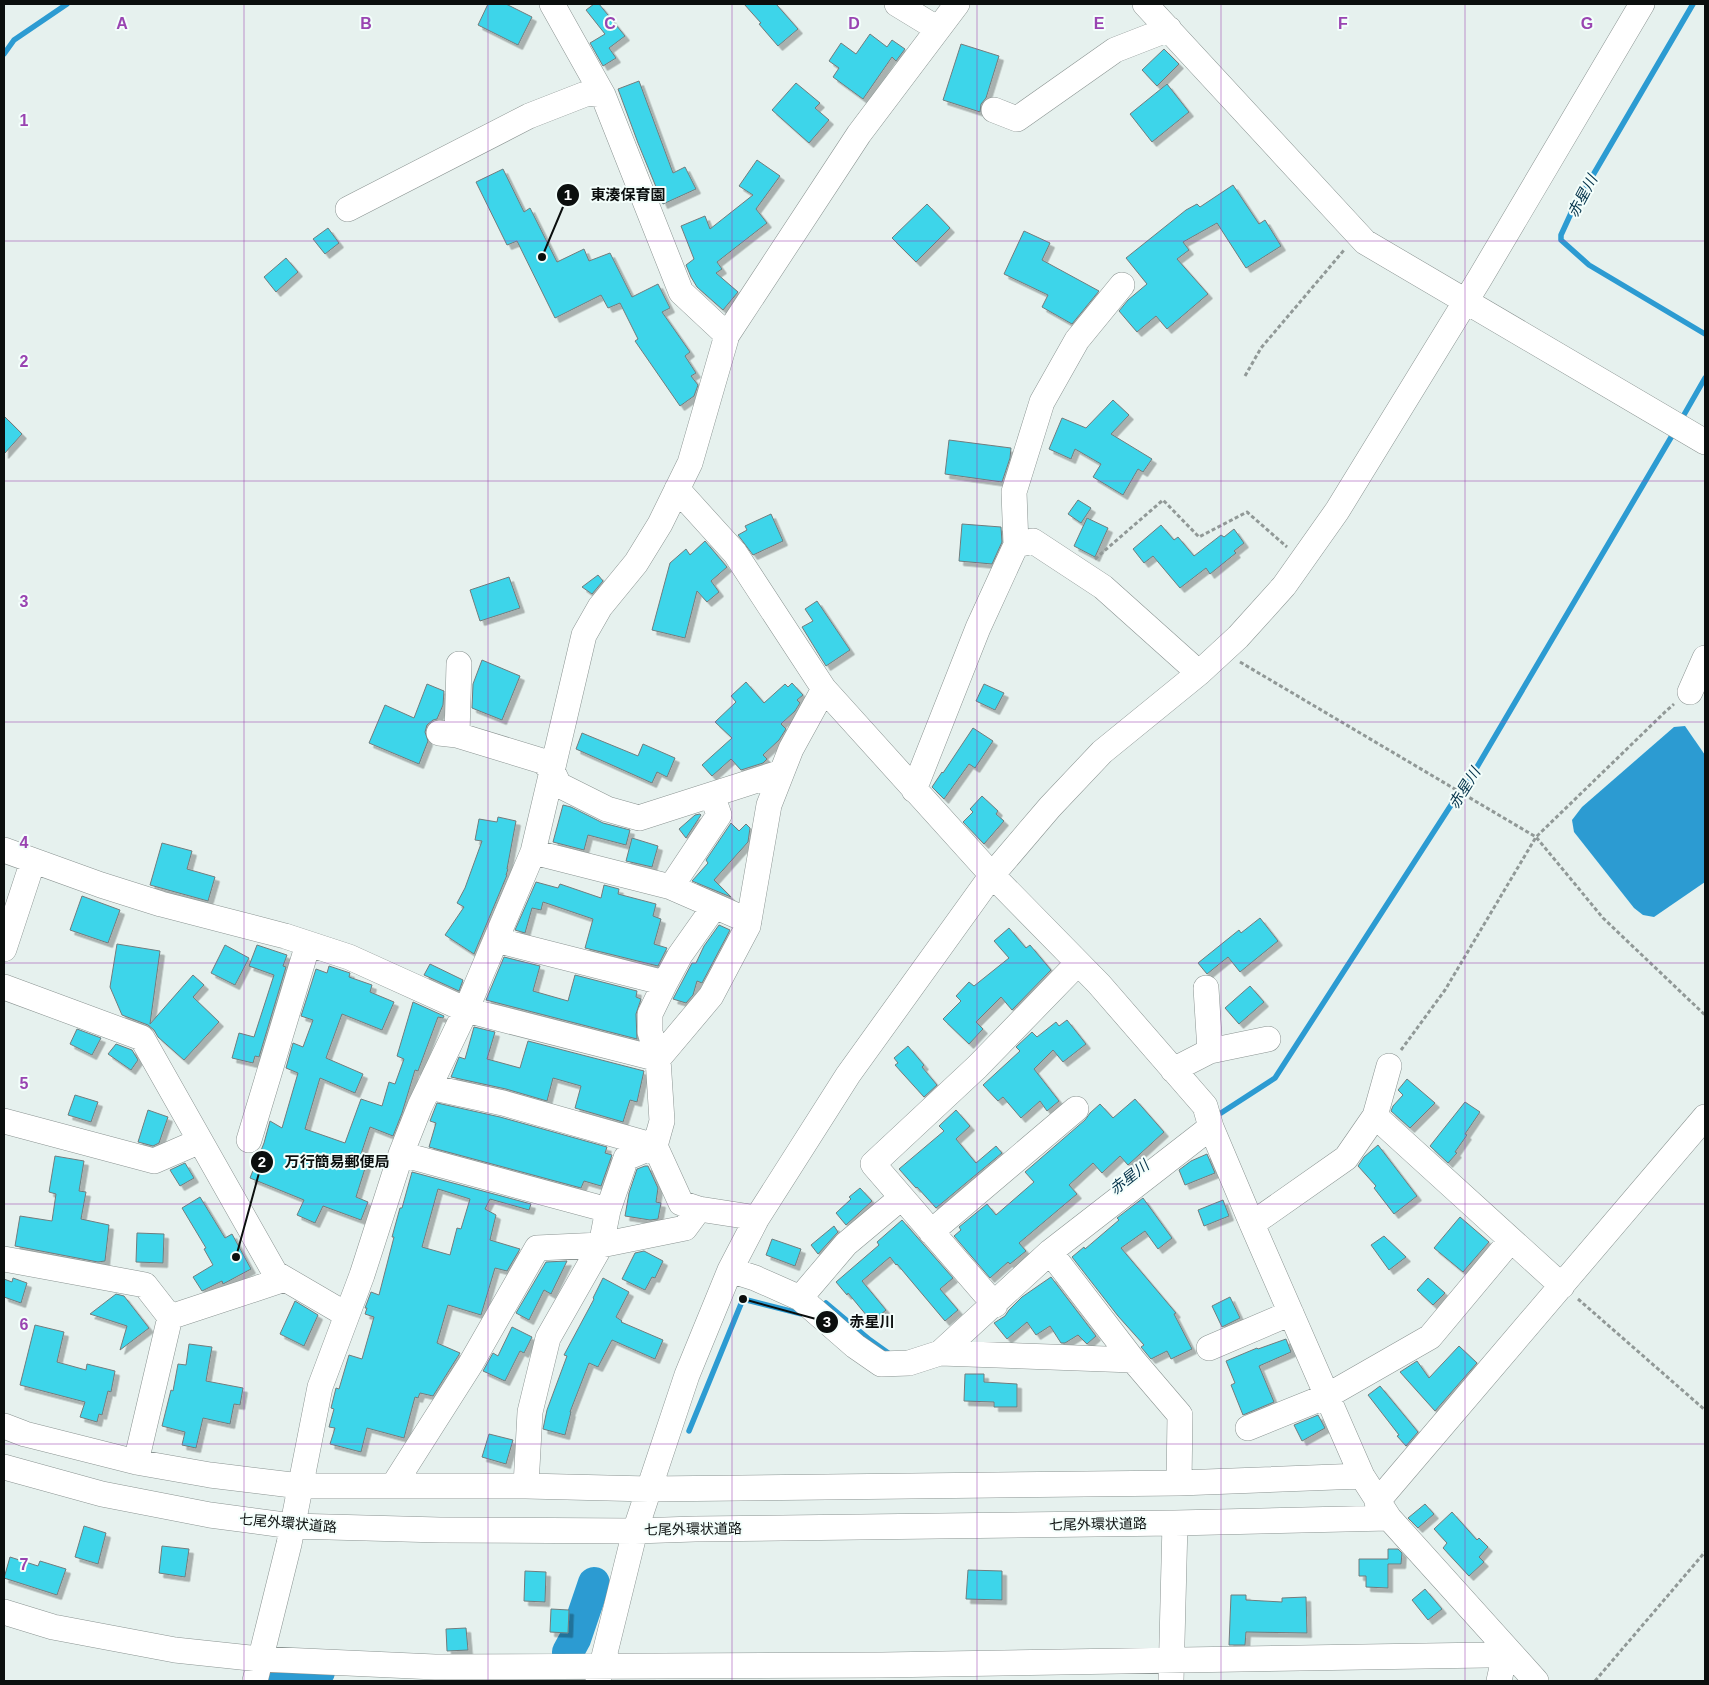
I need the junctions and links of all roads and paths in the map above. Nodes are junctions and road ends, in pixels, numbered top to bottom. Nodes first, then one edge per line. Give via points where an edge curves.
1 (552, 4) edge
2 (897, 4) edge
3 (957, 4) edge
4 (1145, 4) edge
5 (1642, 4) edge
6 (938, 29) junction
7 (1169, 29) junction
8 (603, 95) junction
9 (994, 110) dead end
10 (348, 209) dead end
11 (1358, 234) junction
12 (1122, 285) dead end
13 (1466, 301) junction
14 (727, 335) junction
15 (1245, 376) dead end
16 (1705, 442) edge
17 (677, 489) junction
18 (1016, 545) junction
19 (1302, 560) junction
20 (1080, 572) junction
21 (1222, 652) junction
22 (1705, 658) edge
23 (459, 664) dead end
24 (1199, 673) junction
25 (824, 689) junction
26 (1690, 692) joint
27 (552, 770) junction
28 (782, 772) junction
29 (914, 790) junction
30 (712, 795) junction
31 (1536, 837) junction
32 (4, 850) edge
33 (533, 852) junction
34 (33, 860) junction
35 (992, 875) junction
36 (670, 887) junction
37 (714, 906) junction
38 (749, 921) junction
39 (496, 940) junction
40 (308, 944) junction
41 (4, 949) edge
42 (1078, 964) junction
43 (665, 982) junction
44 (4, 987) edge
45 (1206, 988) dead end
46 (466, 1010) junction
47 (1705, 1015) edge
48 (1268, 1039) dead end
49 (1210, 1051) junction
50 (658, 1059) junction
51 (1389, 1066) joint
52 (1173, 1070) junction
53 (429, 1087) junction
54 (1076, 1109) dead end
55 (1375, 1116) junction
56 (1705, 1117) edge
57 (4, 1121) edge
58 (1211, 1127) junction
59 (249, 1140) dead end
60 (200, 1142) junction
61 (655, 1146) junction
62 (402, 1154) junction
63 (901, 1198) junction
64 (608, 1210) junction
65 (699, 1210) junction
66 (757, 1218) junction
67 (1252, 1224) junction
68 (931, 1232) junction
69 (1511, 1240) junction
70 (601, 1245) junction
71 (1050, 1252) junction
72 (4, 1259) edge
73 (730, 1270) junction
74 (285, 1279) junction
75 (1562, 1286) junction
76 (800, 1298) junction
77 (995, 1305) junction
78 (1291, 1313) junction
79 (347, 1315) junction
80 (170, 1317) junction
81 (1209, 1348) dead end
82 (940, 1353) junction
83 (1133, 1360) junction
84 (1327, 1396) junction
85 (1705, 1410) edge
86 (4, 1426) edge
87 (1248, 1428) dead end
88 (136, 1462) junction
89 (4, 1467) edge
90 (1362, 1476) junction
91 (1180, 1483) junction
92 (300, 1486) junction
93 (393, 1486) junction
94 (526, 1486) junction
95 (649, 1489) junction
96 (1383, 1510) junction
97 (1175, 1523) junction
98 (292, 1526) junction
99 (635, 1531) junction
100 (1705, 1552) edge
101 (4, 1612) edge
102 (1506, 1649) junction
103 (258, 1670) edge
104 (1172, 1670) edge
105 (752, 1673) edge
106 (880, 1673) edge
107 (600, 1674) edge
108 (1499, 1681) edge
109 (1536, 1681) edge
110 (1595, 1681) edge

1 - 8 street
2 - 6 street
3 - 6 street
4 - 7 street
5 - 13 street
6 - 14 street via 860,134
7 - 9 street via 1115,50 1017,119
7 - 11 street
8 - 10 street via 588,92 529,116
8 - 14 street via 680,292
11 - 13 street via 1365,242
11 - 15 path via 1261,348
12 - 18 street via 1077,340 1042,402 1014,492
13 - 16 street
13 - 19 street via 1337,511
14 - 17 street via 690,463
17 - 25 street via 735,553
17 - 27 street via 636,564 600,607 584,635
18 - 20 street via 1033,540
18 - 29 street via 978,628
19 - 20 path via 1247,512 1199,537 1163,500
19 - 21 street via 1284,586
20 - 24 street via 1103,586
21 - 24 street
21 - 31 path
22 - 26 street
23 - 27 street via 448,734 542,761
24 - 35 street via 1102,752 1050,806
25 - 28 street
25 - 29 street
26 - 31 path via 1664,712
27 - 30 street via 559,785 607,809 639,818
27 - 33 street
28 - 30 street
28 - 38 street via 770,805
29 - 35 street
30 - 36 street via 719,815
31 - 47 path via 1603,918
31 - 51 path via 1445,990
32 - 34 street
33 - 36 street
33 - 39 street
34 - 40 street via 109,888
34 - 41 street
35 - 42 street
35 - 66 street via 848,1075
36 - 37 street
37 - 38 street
37 - 43 street
38 - 50 street via 711,996
39 - 43 street
39 - 46 street
40 - 46 street via 349,957
40 - 59 street
42 - 52 street
42 - 63 street via 977,1067 873,1164
43 - 50 street via 650,1014 650,1032
44 - 60 street via 142,1038
45 - 49 street
46 - 50 street
46 - 53 street
48 - 49 street
49 - 52 street
50 - 61 street via 662,1121
51 - 55 street
52 - 58 street via 1205,1106
53 - 61 street via 503,1103
53 - 62 street
54 - 68 street
55 - 67 street via 1346,1158
55 - 69 street
56 - 75 street
57 - 60 street via 154,1161
58 - 67 street
58 - 71 street
60 - 74 street via 275,1273
61 - 64 street via 626,1158
61 - 65 street via 680,1203
62 - 64 street
62 - 79 street
63 - 68 street
63 - 76 street via 846,1244
64 - 70 street
65 - 66 street
65 - 70 street via 685,1228
66 - 73 street
67 - 78 street
68 - 77 street
69 - 75 street
69 - 84 street via 1430,1337
70 - 93 street via 537,1248 470,1365
70 - 94 street via 548,1338 530,1412
71 - 77 street
71 - 83 street
72 - 80 street via 145,1285
73 - 76 street
73 - 95 street via 687,1375
74 - 79 street
74 - 80 street
75 - 85 path
75 - 96 street
76 - 82 street via 881,1364 909,1364
77 - 82 street
78 - 81 street
78 - 84 street
79 - 92 street via 320,1387
80 - 88 street
82 - 83 street
83 - 91 street via 1180,1414
84 - 87 street
84 - 90 street
86 - 88 street
88 - 92 street
89 - 98 street, 七尾外環状道路 via 112,1496 210,1516
90 - 91 street
90 - 96 street
91 - 95 street
92 - 93 street
92 - 98 street
93 - 94 street
94 - 95 street
95 - 99 street
96 - 97 street, 七尾外環状道路
96 - 102 street
97 - 99 street, 七尾外環状道路
97 - 104 street
98 - 99 street, 七尾外環状道路
98 - 103 street
99 - 107 street
100 - 110 path
101 - 103 street via 53,1627 175,1650
102 - 104 street via 1487,1655
102 - 108 street
102 - 109 street
103 - 107 street via 435,1667
104 - 106 street
105 - 106 street
105 - 107 street

